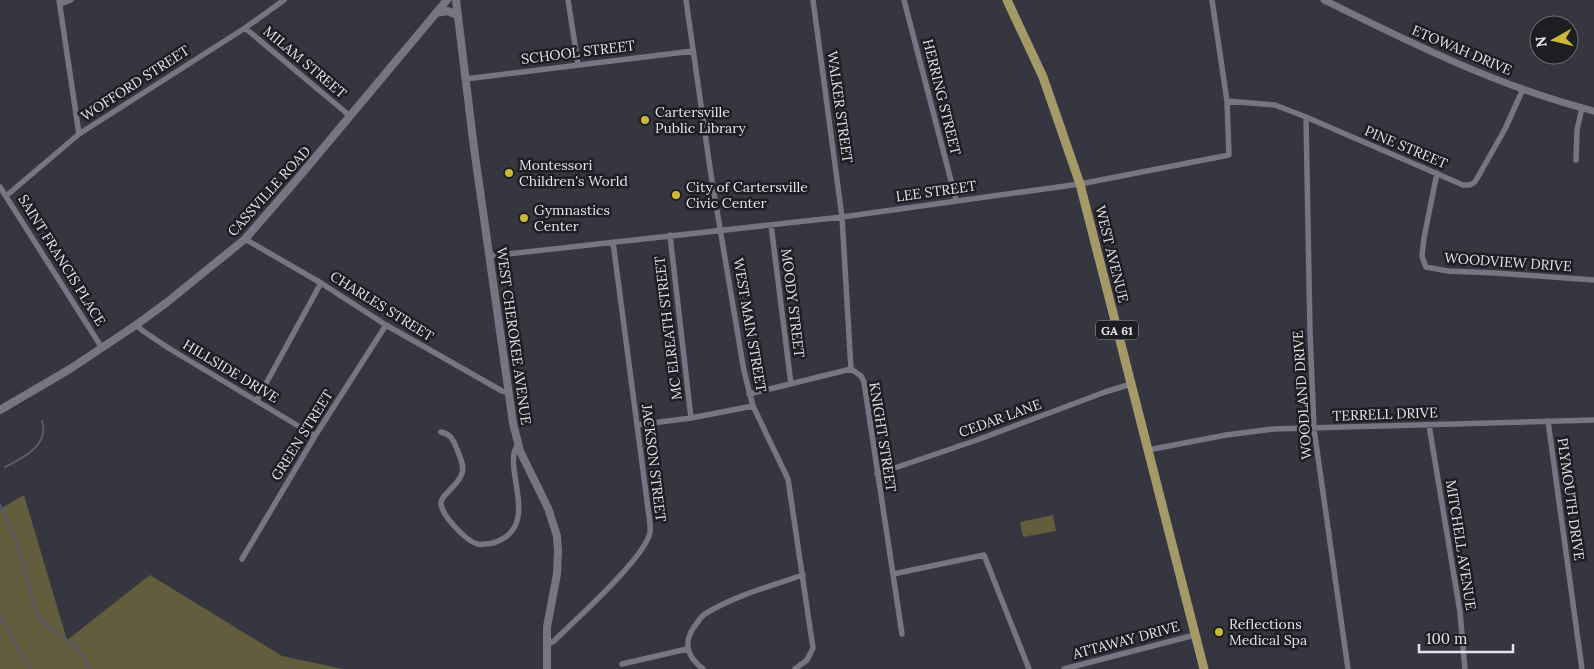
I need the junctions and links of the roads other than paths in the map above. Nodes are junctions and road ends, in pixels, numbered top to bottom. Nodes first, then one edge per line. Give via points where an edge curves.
1 (71, 0) edge
2 (284, 0) edge
3 (447, 0) edge
4 (456, 0) edge
5 (568, 0) edge
6 (686, 0) edge
7 (813, 0) edge
8 (904, 0) edge
9 (1007, 0) edge
10 (1212, 0) edge
11 (1324, 0) edge
12 (60, 2) edge
13 (436, 13) junction
14 (458, 14) junction
15 (245, 28) junction
16 (693, 51) junction
17 (578, 64) junction
18 (465, 79) junction
19 (1523, 89) junction
20 (1227, 101) junction
21 (1582, 108) junction
22 (1594, 111) edge
23 (350, 116) junction
24 (1306, 117) junction
25 (79, 134) junction
26 (1576, 160) dead end
27 (1437, 173) junction
28 (1080, 184) junction
29 (0, 187) edge
30 (6, 196) junction
31 (956, 200) junction
32 (842, 217) junction
33 (771, 225) junction
34 (720, 231) junction
35 (670, 235) junction
36 (245, 239) junction
37 (613, 242) junction
38 (490, 256) junction
39 (1594, 280) edge
40 (321, 283) junction
41 (136, 325) junction
42 (386, 325) junction
43 (102, 348) junction
44 (851, 369) junction
45 (791, 384) junction
46 (1131, 384) junction
47 (508, 393) junction
48 (749, 394) junction
49 (257, 400) junction
50 (753, 406) junction
51 (0, 410) edge
52 (691, 418) junction
53 (1594, 420) edge
54 (1548, 421) junction
55 (637, 425) junction
56 (1428, 425) junction
57 (1314, 428) junction
58 (441, 432) dead end
59 (315, 436) junction
60 (518, 445) junction
61 (1148, 450) junction
62 (877, 474) junction
63 (242, 558) dead end
64 (893, 574) junction
65 (802, 575) junction
66 (902, 634) dead end
67 (1194, 635) junction
68 (546, 646) junction
69 (687, 649) junction
70 (622, 664) dead end
71 (546, 669) edge
72 (703, 669) edge
73 (795, 669) edge
74 (1030, 669) edge
75 (1064, 669) edge
76 (1204, 669) edge
77 (1348, 669) edge
78 (1465, 669) edge
79 (1582, 669) edge

1 - 12 street
2 - 15 street, WOFFORD STREET
3 - 13 main road, CASSVILLE ROAD
4 - 14 main road, WEST CHEROKEE AVENUE
5 - 17 street
6 - 16 street, WEST MAIN STREET
7 - 32 street, WALKER STREET
8 - 31 street, HERRING STREET
9 - 28 main road, WEST AVENUE / GA 61 via 1044,77
10 - 20 street, LEE STREET
11 - 19 street, ETOWAH DRIVE via 1445,58
12 - 25 street
13 - 14 main road via 448,11
13 - 23 main road, CASSVILLE ROAD
14 - 18 main road, WEST CHEROKEE AVENUE
15 - 23 street, MILAM STREET
15 - 25 street, WOFFORD STREET
16 - 17 street, SCHOOL STREET
16 - 34 street, WEST MAIN STREET
17 - 18 street, SCHOOL STREET
18 - 38 main road, WEST CHEROKEE AVENUE
19 - 21 street, ETOWAH DRIVE
19 - 27 street, PINE STREET via 1505,129 1474,182 1463,185
20 - 24 street, PINE STREET via 1275,105
20 - 28 street, LEE STREET via 1229,155
21 - 22 street, ETOWAH DRIVE
21 - 26 street
23 - 36 main road, CASSVILLE ROAD
24 - 27 street, PINE STREET
24 - 57 street, WOODLAND DRIVE
25 - 30 street, WOFFORD STREET
27 - 39 street, WOODVIEW DRIVE via 1424,238 1422,256 1426,267
28 - 31 street, LEE STREET
28 - 46 main road, WEST AVENUE / GA 61
29 - 30 street, SAINT FRANCIS PLACE
30 - 43 street, SAINT FRANCIS PLACE
31 - 32 street, LEE STREET
32 - 33 street, LEE STREET
32 - 44 street
33 - 34 street, LEE STREET
33 - 45 street, MOODY STREET
34 - 35 street, LEE STREET
34 - 48 street, WEST MAIN STREET
35 - 37 street, LEE STREET
35 - 52 street, MC ELREATH STREET
36 - 40 street, CHARLES STREET
36 - 41 main road, CASSVILLE ROAD
37 - 38 street, LEE STREET
37 - 55 street, JACKSON STREET
38 - 47 main road, WEST CHEROKEE AVENUE
40 - 42 street, CHARLES STREET
40 - 49 street
41 - 43 main road, CASSVILLE ROAD
41 - 49 street, HILLSIDE DRIVE
42 - 47 street, CHARLES STREET
42 - 59 street, GREEN STREET
43 - 51 main road, CASSVILLE ROAD
44 - 45 street
44 - 62 street, KNIGHT STREET via 864,382
45 - 48 street
46 - 61 main road, WEST AVENUE / GA 61
46 - 62 street, CEDAR LANE
47 - 60 main road, WEST CHEROKEE AVENUE
48 - 50 street, WEST MAIN STREET
49 - 59 street, HILLSIDE DRIVE
50 - 52 street
50 - 65 street, WEST MAIN STREET via 788,479
52 - 55 street
53 - 54 street, TERRELL DRIVE
54 - 56 street, TERRELL DRIVE
54 - 79 street, PLYMOUTH DRIVE
55 - 68 street, JACKSON STREET via 650,532 645,545 599,598
56 - 57 street, TERRELL DRIVE
56 - 78 street, MITCHELL AVENUE via 1460,612
57 - 61 street, TERRELL DRIVE via 1256,431
57 - 77 street, WOODLAND DRIVE
58 - 60 street via 453,438 463,474 441,504 449,520 466,538 478,544 500,541 517,523 519,510 514,452
59 - 63 street, GREEN STREET
60 - 68 main road, WEST CHEROKEE AVENUE via 548,508 557,536 557,567 546,627
61 - 67 main road, WEST AVENUE / GA 61
62 - 64 street, KNIGHT STREET
64 - 66 street, KNIGHT STREET
64 - 74 street via 984,555
65 - 69 street via 703,615 688,638
65 - 73 street, WEST MAIN STREET via 812,648 807,660
67 - 75 street, ATTAWAY DRIVE
67 - 76 main road, WEST AVENUE / GA 61
68 - 71 main road, WEST CHEROKEE AVENUE
69 - 70 street
69 - 72 street

